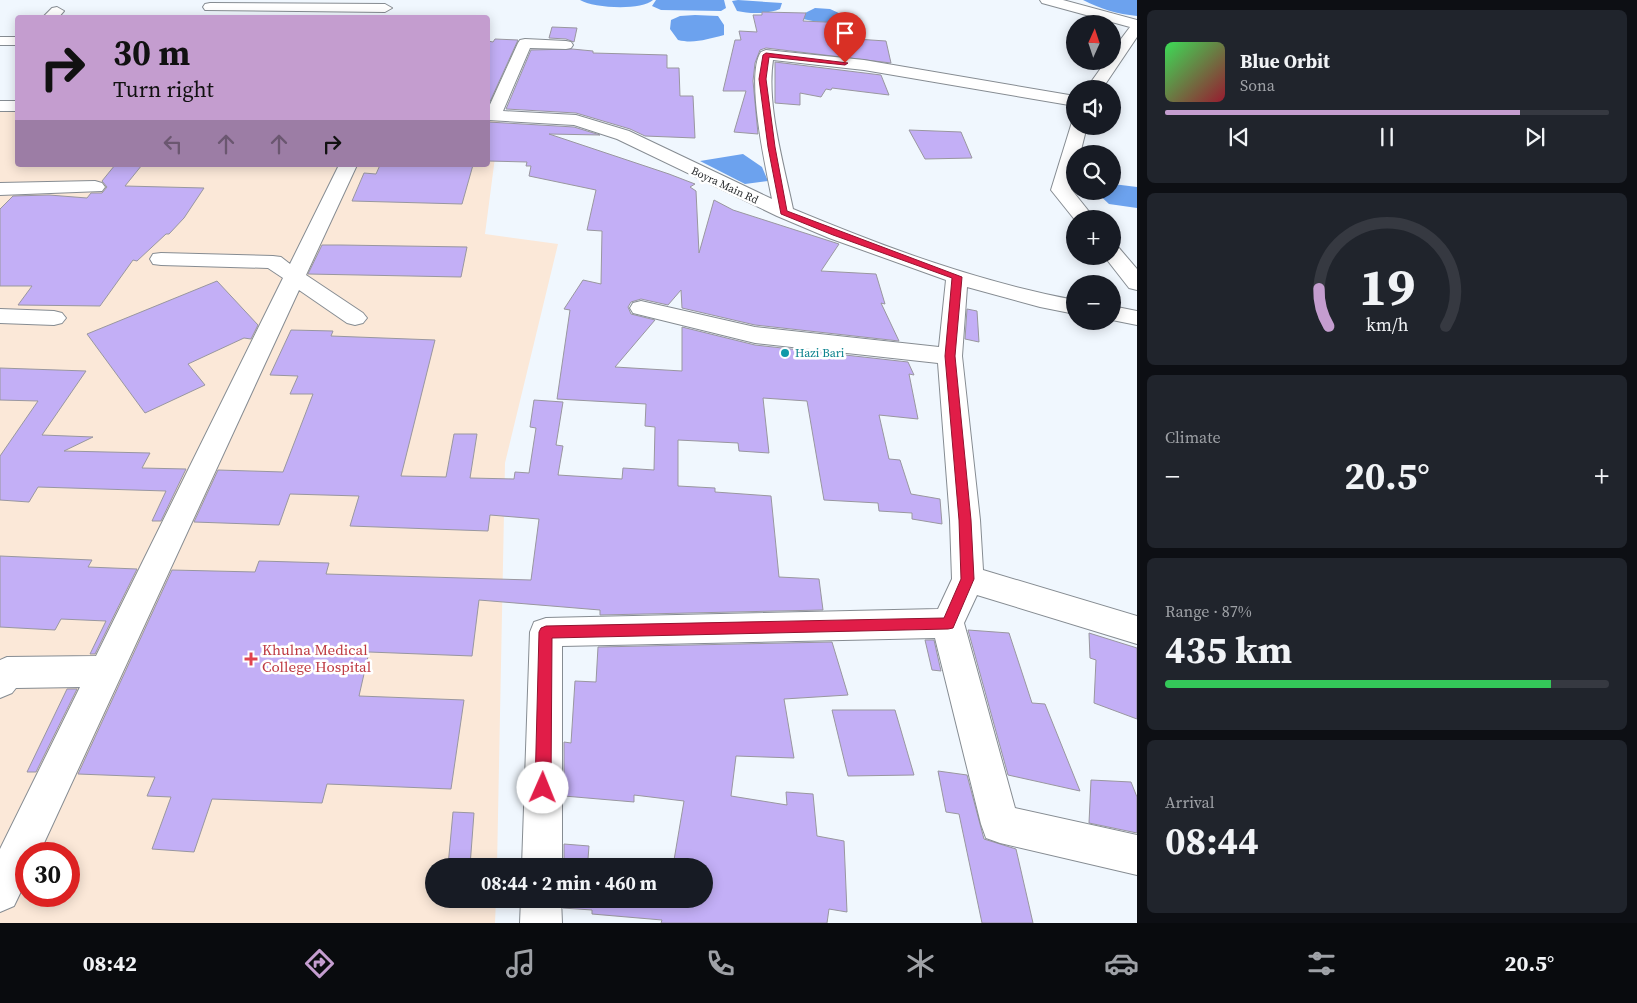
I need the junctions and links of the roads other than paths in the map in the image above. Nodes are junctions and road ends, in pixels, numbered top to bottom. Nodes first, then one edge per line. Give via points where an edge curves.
1 (1047, 0) edge
2 (209, 8) edge
3 (384, 9) edge
4 (1137, 25) edge
5 (0, 41) edge
6 (15, 41) edge
7 (566, 45) dead end
8 (1100, 80) edge
9 (1066, 99) edge
10 (0, 106) edge
11 (15, 106) edge
12 (490, 115) edge
13 (1076, 135) edge
14 (347, 167) edge
15 (95, 187) dead end
16 (0, 189) edge
17 (1078, 210) edge
18 (784, 212) junction
19 (161, 259) dead end
20 (1121, 263) edge
21 (294, 275) junction
22 (957, 277) junction
23 (1137, 283) edge
24 (1066, 305) edge
25 (641, 308) dead end
26 (1121, 315) edge
27 (0, 316) edge
28 (54, 318) dead end
29 (354, 318) dead end
30 (1137, 318) edge
31 (950, 356) junction
32 (968, 579) junction
33 (948, 623) junction
34 (1137, 630) edge
35 (106, 671) junction
36 (0, 682) edge
37 (1137, 854) edge
38 (542, 858) edge
39 (0, 892) edge
40 (541, 908) edge
41 (541, 923) edge

1 - 4 street
2 - 3 street
4 - 8 street
5 - 6 street
7 - 12 street via 525,44
9 - 18 street via 864,65 766,55 762,79
10 - 11 street
12 - 18 street, Boyra Main Rd via 576,120 623,135
13 - 17 street via 1061,190
14 - 21 street
15 - 16 street
18 - 22 street, Boyra Main Rd
19 - 21 street via 274,262
20 - 23 street
21 - 29 street
21 - 35 street
22 - 24 street, Boyra Main Rd
22 - 31 street
25 - 31 street via 755,335
26 - 30 street
27 - 28 street
31 - 32 street
32 - 33 street
32 - 34 street
33 - 37 street via 1000,824
33 - 38 street via 546,632
35 - 36 street via 8,673
35 - 39 street
40 - 41 street

